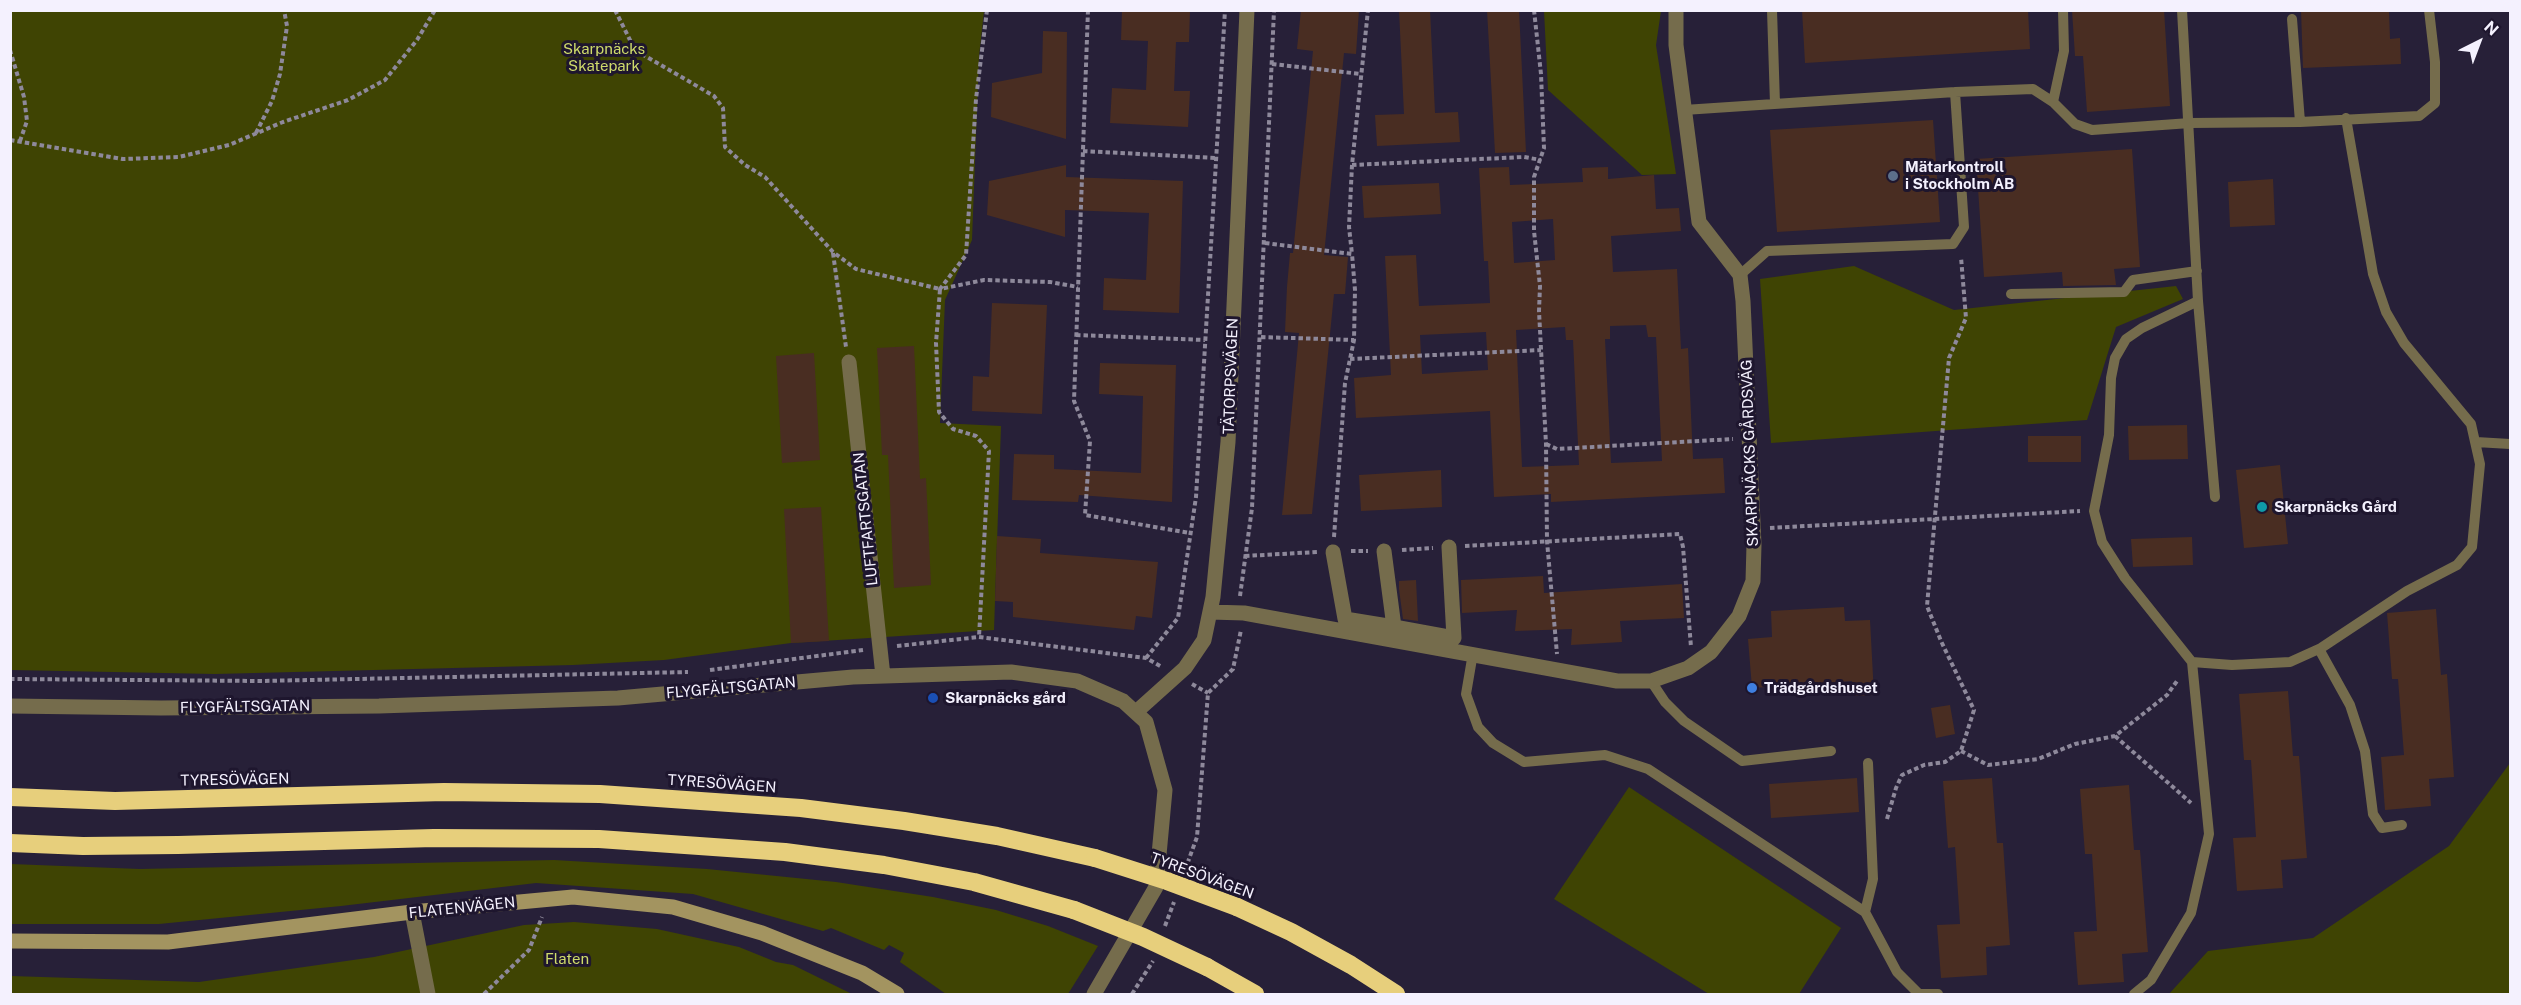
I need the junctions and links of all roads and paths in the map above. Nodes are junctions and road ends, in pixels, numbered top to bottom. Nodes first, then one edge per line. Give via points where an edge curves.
1 (284, 10) edge
2 (435, 10) edge
3 (615, 10) edge
4 (987, 10) edge
5 (1088, 10) edge
6 (1225, 10) edge
7 (1247, 10) edge
8 (1274, 10) edge
9 (1368, 10) edge
10 (1534, 10) edge
11 (1676, 10) edge
12 (1772, 10) edge
13 (2062, 10) edge
14 (2182, 10) edge
15 (2429, 10) edge
16 (2292, 19) dead end
17 (10, 50) edge
18 (1272, 64) junction
19 (1361, 74) junction
20 (1955, 92) junction
21 (2053, 102) junction
22 (1775, 104) junction
23 (1684, 110) junction
24 (2346, 118) junction
25 (2300, 122) junction
26 (2190, 123) junction
27 (256, 134) junction
28 (10, 140) edge
29 (20, 141) junction
30 (1083, 151) junction
31 (1216, 158) junction
32 (1541, 160) junction
33 (1352, 165) junction
34 (1959, 238) junction
35 (1265, 243) junction
36 (833, 252) junction
37 (1352, 254) junction
38 (2197, 271) junction
39 (1740, 275) junction
40 (1078, 287) junction
41 (940, 289) junction
42 (2011, 294) dead end
43 (2198, 301) junction
44 (1076, 335) junction
45 (1261, 337) junction
46 (1354, 339) junction
47 (1205, 340) junction
48 (1541, 350) junction
49 (1350, 359) junction
50 (849, 362) joint
51 (1750, 439) junction
52 (2476, 442) junction
53 (1546, 444) junction
54 (2511, 444) edge
55 (2215, 497) dead end
56 (2094, 511) junction
57 (1936, 518) junction
58 (1754, 530) junction
59 (1191, 533) junction
60 (1547, 541) junction
61 (1449, 547) junction
62 (1384, 551) junction
63 (1334, 552) junction
64 (1245, 555) junction
65 (1210, 612) junction
66 (1244, 613) junction
67 (1394, 627) junction
68 (979, 637) junction
69 (880, 648) junction
70 (2319, 649) junction
71 (1682, 653) dead end
72 (1473, 654) junction
73 (1546, 655) dead end
74 (1146, 658) junction
75 (2192, 662) junction
76 (707, 670) dead end
77 (695, 672) dead end
78 (1177, 675) junction
79 (883, 676) junction
80 (10, 679) edge
81 (1651, 681) junction
82 (1208, 693) junction
83 (10, 706) edge
84 (1136, 712) junction
85 (2115, 736) junction
86 (1831, 751) dead end
87 (1961, 751) junction
88 (1868, 764) dead end
89 (10, 797) edge
90 (2207, 819) junction
91 (2402, 825) dead end
92 (1872, 838) junction
93 (10, 843) edge
94 (1182, 879) dead end
95 (1175, 899) dead end
96 (544, 911) dead end
97 (412, 912) junction
98 (1865, 912) junction
99 (1164, 930) dead end
100 (10, 941) edge
101 (1156, 951) dead end
102 (428, 994) edge
103 (484, 994) edge
104 (897, 994) edge
105 (1094, 994) edge
106 (1132, 994) edge
107 (1255, 994) edge
108 (1396, 994) edge
109 (1938, 994) edge
110 (2134, 994) edge

1 - 27 path via 287,26 280,74
2 - 27 path via 385,80 348,100
3 - 36 path via 635,50 714,96 723,108 725,147 765,177
4 - 41 path via 976,99 966,255
5 - 30 path
6 - 31 path
7 - 65 street, TÄTORPSVÄGEN via 1228,442
8 - 18 path
9 - 19 path
10 - 32 path via 1544,121
11 - 23 street
12 - 22 lane
13 - 21 lane via 2064,51
14 - 26 lane
15 - 24 lane via 2436,62 2435,103 2419,116
16 - 25 lane
17 - 29 path via 27,121
18 - 19 path
18 - 35 path
19 - 33 path
20 - 21 lane via 2033,89
20 - 22 lane
20 - 34 lane via 1964,227
21 - 26 lane via 2075,124 2092,130
22 - 23 lane
23 - 39 street via 1699,222
24 - 25 lane
24 - 52 lane via 2373,274 2386,312 2404,343 2471,424
25 - 26 lane
26 - 38 lane
27 - 29 path via 179,157 123,159
28 - 29 path
30 - 31 path
30 - 40 path
31 - 47 path
32 - 33 path via 1524,157
32 - 48 path via 1534,177
33 - 37 path
34 - 39 lane via 1953,244 1934,246 1767,251
34 - 57 path via 1966,318 1949,358
35 - 37 path
35 - 45 path
36 - 41 path via 856,269
36 - 50 path
37 - 46 path
38 - 42 lane via 2133,280 2124,291
38 - 43 lane
39 - 51 street, SKARPNÄCKS GÅRDSVÄG
40 - 41 path via 984,280
40 - 44 path
41 - 68 path via 936,343 939,412 953,429 976,436 989,451
43 - 55 lane
43 - 56 lane via 2142,327 2126,339 2115,358 2109,435
44 - 47 path
44 - 59 path via 1074,401 1090,441 1085,515
45 - 46 path
45 - 64 path via 1252,508
46 - 49 path
47 - 59 path
48 - 49 path
48 - 53 path
49 - 63 path via 1345,383
50 - 69 street, LUFTFARTSGATAN
51 - 53 path via 1557,449
51 - 58 street, SKARPNÄCKS GÅRDSVÄG
52 - 54 lane
52 - 70 lane via 2480,464 2472,547 2457,565 2407,591
53 - 60 path
56 - 57 path
56 - 75 lane via 2102,542 2125,578
57 - 58 path
57 - 87 path via 1927,606 1974,710
58 - 81 street, SKARPNÄCKS GÅRDSVÄG via 1753,581 1739,616 1711,652 1688,668
59 - 74 path via 1178,618
60 - 61 path
60 - 71 path via 1680,534 1691,649
60 - 73 path via 1557,657
61 - 62 path
61 - 67 street via 1454,638
62 - 63 path
62 - 67 street
63 - 64 path
63 - 67 street via 1345,619
64 - 66 path via 1239,591
65 - 66 street, SKARPNÄCKS GÅRDSVÄG
65 - 78 street, TÄTORPSVÄGEN via 1204,640
66 - 72 street, SKARPNÄCKS GÅRDSVÄG
66 - 82 path via 1233,669
68 - 69 path
68 - 74 path
69 - 76 path
69 - 79 street, LUFTFARTSGATAN
70 - 75 lane via 2290,662
70 - 91 lane via 2350,705 2365,751 2373,814 2382,828
72 - 81 street, SKARPNÄCKS GÅRDSVÄG via 1617,681
72 - 98 lane via 1466,694 1478,727 1493,743 1524,762 1605,756 1648,769
74 - 78 path
75 - 85 path via 2167,695
75 - 90 lane
77 - 80 path via 262,681
78 - 82 path
78 - 84 street, TÄTORPSVÄGEN
79 - 83 street, FLYGFÄLTSGATAN via 594,699 356,706
79 - 84 street, FLYGFÄLTSGATAN via 1011,672 1077,681 1123,701
81 - 86 lane via 1684,721 1742,761
82 - 94 path via 1197,837
84 - 105 street, FLYGFÄLTSGATAN via 1146,722 1165,790 1156,887
85 - 87 path via 2075,744 2038,759 1988,765
85 - 90 path
87 - 92 path via 1945,762 1924,765 1902,775 1887,820
88 - 92 lane
89 - 108 highway, TYRESÖVÄGEN, bridge via 115,801 444,792 600,794 801,808 893,820 997,836 1095,858 1167,881 1291,932
90 - 110 lane via 2209,834 2191,913 2151,980
92 - 98 lane via 1873,879
93 - 107 highway, bridge via 178,846 434,838 599,839 785,852 974,882 1074,910 1143,937
95 - 99 path
96 - 103 path via 529,950
97 - 100 street, FLATENVÄGEN via 168,942
97 - 102 street
97 - 104 street, FLATENVÄGEN via 573,897 673,907 762,933 862,973
98 - 109 lane via 1897,972 1919,994
101 - 106 path

